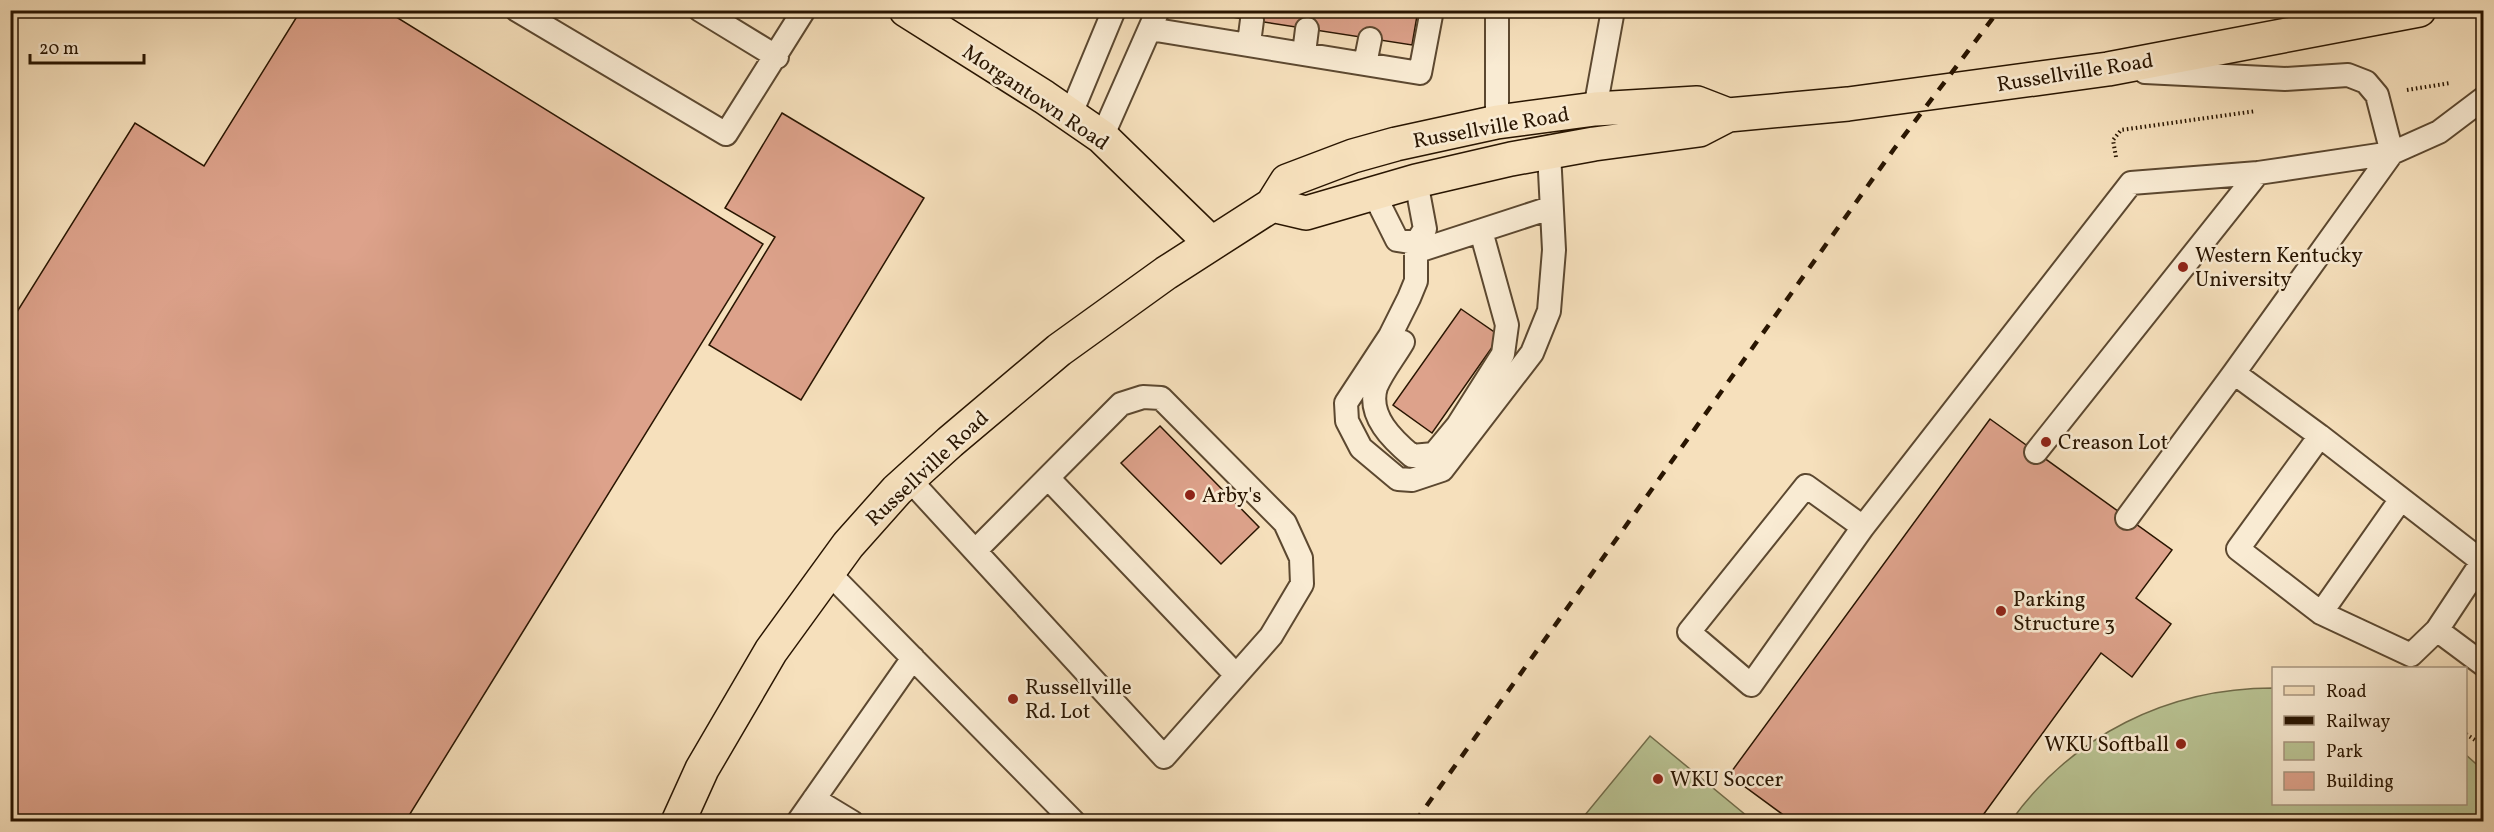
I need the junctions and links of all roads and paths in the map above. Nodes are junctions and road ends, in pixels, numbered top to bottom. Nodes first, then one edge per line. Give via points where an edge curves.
1 (517, 10) edge
2 (700, 10) edge
3 (804, 10) edge
4 (906, 10) edge
5 (1114, 10) edge
6 (1432, 10) edge
7 (1497, 10) edge
8 (1613, 10) edge
9 (2419, 10) edge
10 (1154, 20) edge
11 (1252, 20) dead end
12 (1307, 29) dead end
13 (1370, 39) dead end
14 (1249, 43) junction
15 (1304, 53) junction
16 (777, 57) junction
17 (1365, 64) junction
18 (2108, 69) junction
19 (2451, 83) dead end
20 (2404, 90) dead end
21 (2482, 102) edge
22 (1595, 109) junction
23 (2268, 109) dead end
24 (1728, 115) junction
25 (1070, 116) junction
26 (1497, 122) junction
27 (1102, 137) junction
28 (1549, 152) junction
29 (2392, 153) junction
30 (2116, 161) dead end
31 (2258, 173) junction
32 (1416, 181) junction
33 (1374, 194) junction
34 (1272, 205) junction
35 (1550, 208) junction
36 (1481, 231) junction
37 (1211, 243) junction
38 (1417, 247) junction
39 (1416, 281) junction
40 (2234, 373) junction
41 (2320, 436) junction
42 (2036, 452) dead end
43 (1048, 478) junction
44 (909, 479) junction
45 (2401, 499) junction
46 (2127, 518) dead end
47 (1863, 527) junction
48 (975, 551) junction
49 (2483, 563) edge
50 (828, 572) junction
51 (2321, 613) junction
52 (2438, 630) junction
53 (913, 658) junction
54 (2484, 665) edge
55 (1236, 675) junction
56 (2467, 735) edge
57 (2484, 746) edge
58 (814, 799) junction
59 (678, 822) edge
60 (798, 822) edge
61 (852, 822) edge
62 (1074, 822) edge

1 - 16 lane via 726,134
2 - 16 lane
3 - 16 lane
4 - 25 main road, Morgantown Road
5 - 25 lane
6 - 17 lane via 1420,73
7 - 26 lane
8 - 22 lane
9 - 18 main road, Russellville Road
10 - 14 lane
10 - 27 lane
11 - 14 lane
12 - 15 lane
13 - 17 lane
14 - 15 lane
15 - 17 lane
18 - 24 main road, Russellville Road via 1848,104
18 - 29 lane via 2285,79 2348,75 2366,82 2377,95
19 - 20 path
21 - 29 lane via 2439,132
22 - 24 main road, Russellville Road via 1696,103
22 - 26 main road, Russellville Road
23 - 30 path via 2121,130 2114,140
24 - 28 main road, Russellville Road via 1699,130
25 - 27 main road, Morgantown Road
26 - 34 main road, Russellville Road via 1396,144 1287,180
27 - 37 main road, Morgantown Road
28 - 32 main road, Russellville Road
28 - 35 lane
29 - 31 lane
29 - 40 lane
31 - 42 lane
31 - 47 lane via 2132,183
32 - 33 main road, Russellville Road
32 - 38 lane via 1425,229
33 - 34 main road, Russellville Road via 1306,213
33 - 38 lane via 1397,240
34 - 37 main road, Russellville Road
35 - 36 lane
35 - 39 lane via 1554,250 1549,311 1532,353 1442,470 1412,480 1398,479 1361,448 1347,421 1346,403 1390,336
36 - 38 lane
36 - 39 lane via 1507,325 1503,354 1458,425 1434,454 1412,456 1389,437 1376,411 1376,388 1410,330 1420,304
37 - 44 main road, Russellville Road via 1059,350
38 - 39 lane
40 - 41 lane
40 - 46 lane
41 - 45 lane
41 - 51 lane via 2238,549
43 - 48 lane
43 - 55 lane
43 - 55 lane via 1121,404 1143,397 1161,398 1285,523 1301,558 1302,584 1271,636
44 - 48 lane
44 - 50 main road, Russellville Road
45 - 49 lane
45 - 51 lane
47 - 47 lane via 1752,685 1689,632 1806,486
48 - 55 lane via 1164,757
49 - 52 lane
50 - 53 lane
50 - 59 main road, Russellville Road via 740,701
51 - 52 lane via 2411,655
52 - 54 lane
53 - 58 lane
53 - 62 lane
56 - 57 path
58 - 60 lane
58 - 61 lane

